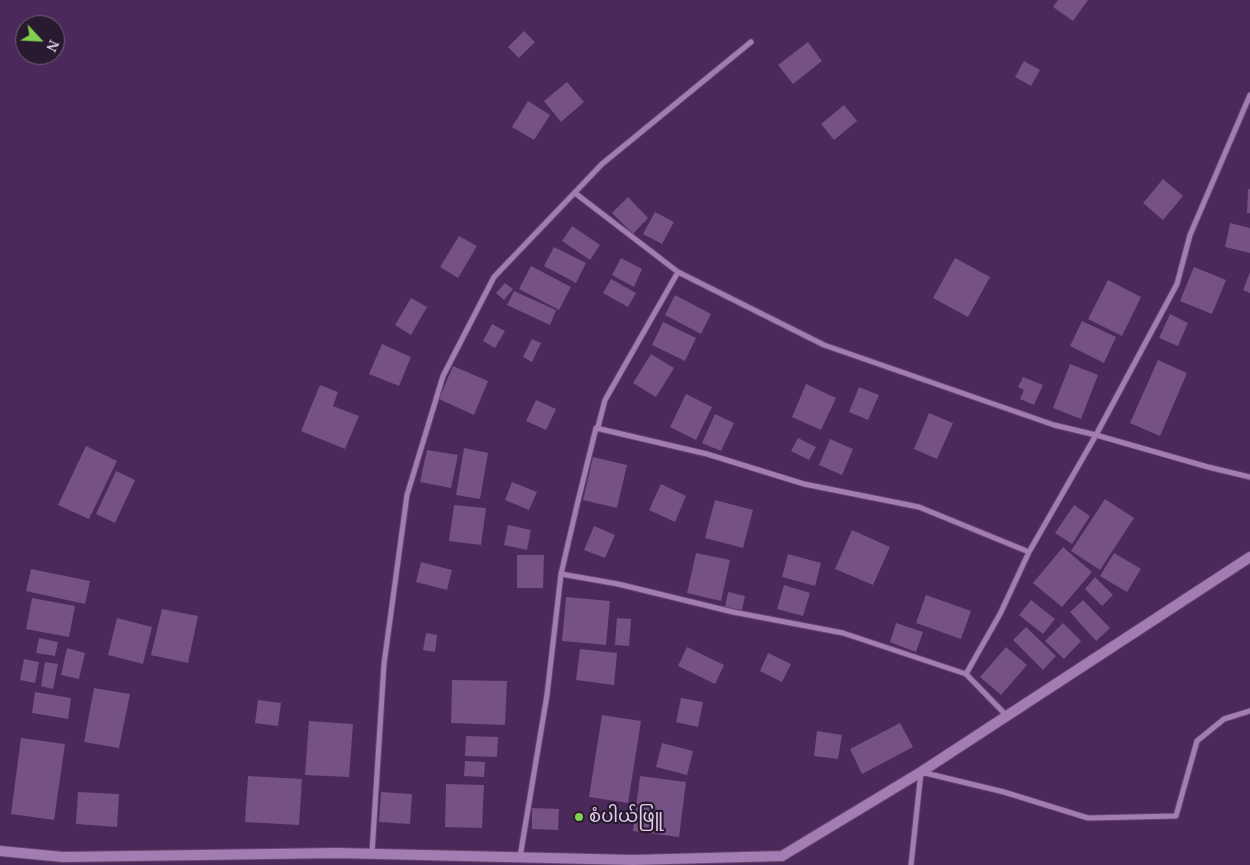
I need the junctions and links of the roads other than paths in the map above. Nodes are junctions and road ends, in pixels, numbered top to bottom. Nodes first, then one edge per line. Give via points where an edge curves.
1 (751, 42) dead end
2 (1250, 96) edge
3 (575, 193) junction
4 (678, 272) junction
5 (596, 428) junction
6 (1096, 435) junction
7 (1250, 477) edge
8 (1029, 552) junction
9 (1250, 557) edge
10 (561, 574) junction
11 (966, 674) junction
12 (1250, 711) edge
13 (1006, 715) junction
14 (921, 772) junction
15 (0, 851) edge
16 (372, 854) junction
17 (520, 857) junction
18 (911, 865) edge

1 - 3 street via 602,164
2 - 6 street via 1190,235 1177,284
3 - 4 street
3 - 16 street via 494,277 444,376 407,494 384,664
4 - 5 street via 605,400
4 - 6 street via 824,345 1054,425
5 - 8 street via 707,454 804,484 919,507
5 - 10 street
6 - 7 street
6 - 8 street
8 - 11 street via 1000,614
9 - 13 street
10 - 11 street via 843,633
10 - 17 street via 547,695
11 - 13 street
12 - 14 street via 1224,719 1197,740 1176,816 1088,818 1004,792
13 - 14 street
14 - 17 street via 782,856 633,860
14 - 18 street
15 - 16 street via 63,857
16 - 17 street

